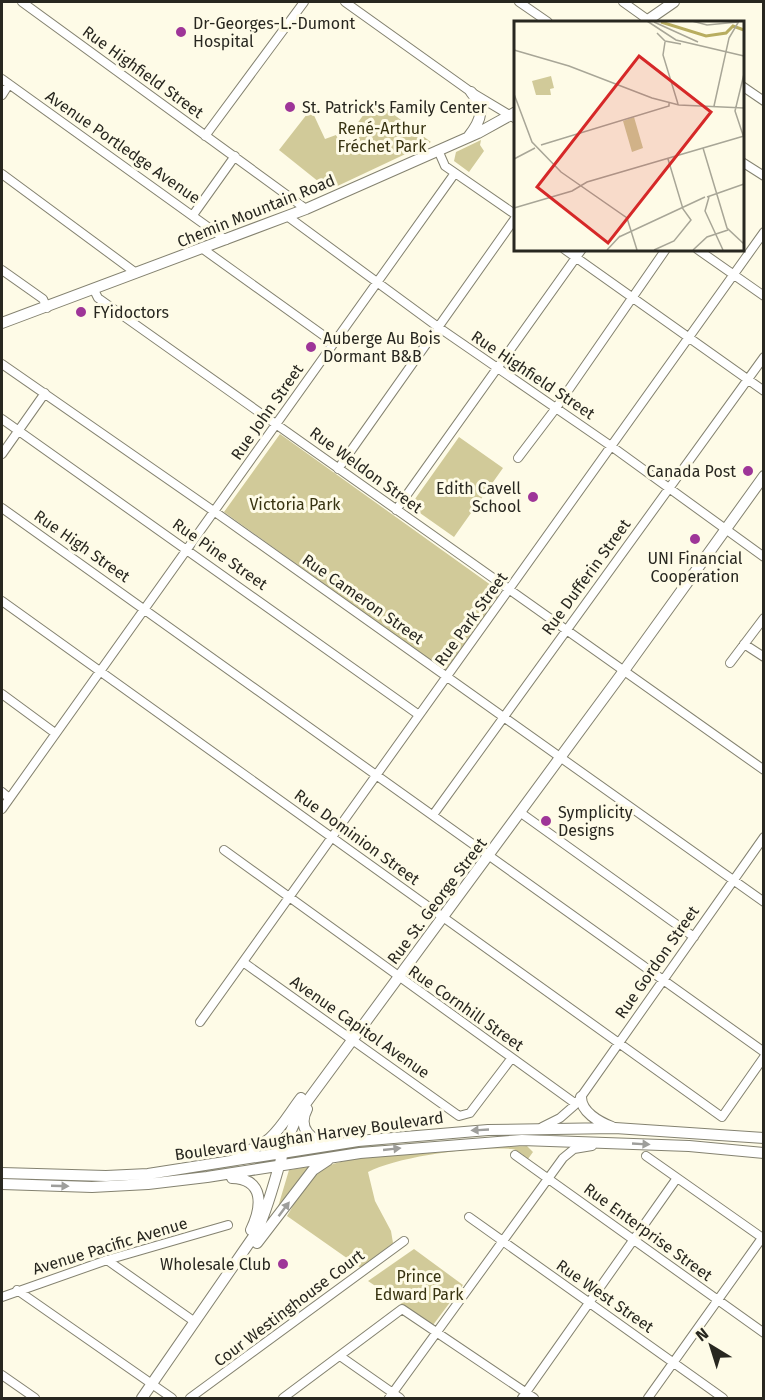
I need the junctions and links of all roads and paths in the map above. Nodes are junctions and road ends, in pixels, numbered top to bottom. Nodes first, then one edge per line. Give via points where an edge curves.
1 (22, 2) edge
2 (304, 2) edge
3 (345, 2) edge
4 (519, 2) edge
5 (622, 2) edge
6 (674, 2) edge
7 (547, 21) edge
8 (647, 21) edge
9 (649, 21) edge
10 (5, 82) edge
11 (744, 87) edge
12 (471, 92) junction
13 (2, 95) edge
14 (764, 101) edge
15 (514, 115) edge
16 (205, 136) junction
17 (468, 137) junction
18 (438, 150) junction
19 (235, 156) junction
20 (744, 163) edge
21 (455, 173) junction
22 (2, 174) edge
23 (764, 176) edge
24 (306, 209) junction
25 (194, 215) junction
26 (514, 215) edge
27 (287, 216) junction
28 (514, 219) edge
29 (764, 232) edge
30 (226, 240) junction
31 (203, 249) junction
32 (565, 250) edge
33 (581, 250) edge
34 (665, 250) edge
35 (698, 250) edge
36 (576, 258) junction
37 (2, 270) edge
38 (136, 273) junction
39 (733, 275) junction
40 (379, 282) junction
41 (94, 290) junction
42 (764, 296) edge
43 (632, 298) junction
44 (47, 308) junction
45 (5, 322) edge
46 (438, 327) junction
47 (2, 332) edge
48 (688, 338) junction
49 (334, 343) junction
50 (764, 357) edge
51 (2, 364) edge
52 (497, 368) junction
53 (747, 381) junction
54 (764, 392) edge
55 (45, 393) junction
56 (556, 408) junction
57 (2, 419) edge
58 (277, 425) junction
59 (18, 430) junction
60 (611, 446) junction
61 (2, 454) edge
62 (518, 458) dead end
63 (338, 469) junction
64 (764, 476) edge
65 (668, 488) junction
66 (2, 508) edge
67 (396, 510) junction
68 (215, 512) junction
69 (727, 530) junction
70 (187, 548) junction
71 (764, 557) edge
72 (509, 591) junction
73 (2, 601) edge
74 (144, 609) junction
75 (764, 618) edge
76 (566, 631) junction
77 (744, 644) junction
78 (764, 657) edge
79 (730, 663) dead end
80 (100, 671) junction
81 (623, 672) junction
82 (447, 678) junction
83 (2, 694) edge
84 (419, 715) junction
85 (504, 717) junction
86 (55, 733) junction
87 (560, 758) junction
88 (764, 770) edge
89 (378, 775) junction
90 (2, 792) edge
91 (9, 798) junction
92 (2, 809) edge
93 (521, 813) junction
94 (433, 815) junction
95 (764, 837) edge
96 (333, 838) junction
97 (224, 850) dead end
98 (488, 857) junction
99 (733, 880) junction
100 (289, 898) junction
101 (764, 902) edge
102 (443, 918) junction
103 (694, 937) junction
104 (243, 962) junction
105 (398, 978) junction
106 (663, 980) junction
107 (200, 1022) dead end
108 (353, 1039) junction
109 (619, 1042) junction
110 (764, 1054) edge
111 (511, 1059) junction
112 (329, 1070) junction
113 (578, 1100) junction
114 (566, 1127) junction
115 (538, 1128) junction
116 (615, 1128) junction
117 (764, 1138) edge
118 (562, 1140) junction
119 (358, 1142) junction
120 (616, 1143) junction
121 (284, 1153) junction
122 (764, 1153) edge
123 (515, 1155) dead end
124 (334, 1156) junction
125 (646, 1156) dead end
126 (280, 1165) junction
127 (161, 1172) junction
128 (2, 1173) edge
129 (207, 1177) junction
130 (677, 1178) junction
131 (548, 1179) junction
132 (2, 1184) edge
133 (469, 1217) dead end
134 (228, 1225) dead end
135 (763, 1238) edge
136 (633, 1240) junction
137 (404, 1241) dead end
138 (504, 1243) junction
139 (107, 1260) junction
140 (220, 1287) junction
141 (17, 1290) junction
142 (2, 1297) edge
143 (718, 1301) junction
144 (589, 1303) junction
145 (195, 1322) junction
146 (437, 1332) junction
147 (764, 1333) edge
148 (340, 1356) junction
149 (673, 1363) junction
150 (2, 1375) edge
151 (151, 1386) junction
152 (394, 1397) edge
153 (527, 1397) edge
154 (35, 1398) edge
155 (142, 1398) edge
156 (172, 1398) edge
157 (190, 1398) edge
158 (283, 1398) edge
159 (648, 1398) edge
160 (723, 1398) edge

1 - 16 street, Rue Highfield Street
2 - 16 street
3 - 12 street
4 - 7 street
5 - 8 street
6 - 9 main road
10 - 13 street
10 - 25 street, Avenue Portledge Avenue
11 - 14 street
12 - 15 street
12 - 17 main road via 481,112 479,123
15 - 17 main road, Chemin Mountain Road
16 - 19 street, Rue Highfield Street
17 - 18 main road, Chemin Mountain Road
18 - 21 street via 445,166
18 - 24 main road, Chemin Mountain Road
19 - 24 street, Rue Highfield Street
19 - 25 street
20 - 23 street
21 - 26 street
21 - 40 street, Rue John Street
22 - 38 street
24 - 27 main road, Chemin Mountain Road
25 - 30 street, Avenue Portledge Avenue
27 - 30 main road, Chemin Mountain Road
27 - 40 street, Rue Highfield Street
28 - 46 street
29 - 39 street, Rue Park Street
30 - 31 main road, Chemin Mountain Road
31 - 38 main road, Chemin Mountain Road
31 - 49 street
32 - 36 street
33 - 36 street
34 - 43 street
35 - 39 street
36 - 43 street
36 - 52 street
37 - 44 street via 43,299
38 - 41 main road, Chemin Mountain Road
39 - 42 street
39 - 48 street, Rue Park Street
40 - 46 street, Rue Highfield Street
40 - 49 street, Rue John Street
41 - 44 main road, Chemin Mountain Road
41 - 58 street, Rue Weldon Street via 98,298
43 - 48 street
43 - 56 street
44 - 45 main road, Chemin Mountain Road
45 - 47 main road
46 - 52 street, Rue Highfield Street
46 - 63 street
48 - 53 street
48 - 60 street, Rue Park Street
49 - 58 street, Rue John Street
50 - 53 street, Rue Dufferin Street
51 - 55 street, Rue Cameron Street
52 - 56 street, Rue Highfield Street
52 - 67 street
53 - 54 street
53 - 65 street, Rue Dufferin Street
55 - 59 street
55 - 68 street, Rue Cameron Street
56 - 60 street, Rue Highfield Street
56 - 62 street
57 - 59 street, Rue Pine Street
58 - 63 street, Rue Weldon Street
58 - 68 street, Rue John Street
59 - 61 street
59 - 70 street, Rue Pine Street
60 - 65 street, Rue Highfield Street
60 - 72 street, Rue Park Street
63 - 67 street, Rue Weldon Street
64 - 69 main road, Rue St. George Street
65 - 69 street, Rue Highfield Street
65 - 76 street, Rue Dufferin Street
66 - 74 street, Rue High Street
67 - 72 street, Rue Weldon Street
68 - 70 street, Rue John Street
68 - 82 street, Rue Cameron Street
69 - 71 street, Rue Highfield Street
69 - 81 main road, Rue St. George Street
70 - 74 street, Rue John Street
70 - 84 street, Rue Pine Street
72 - 76 street, Rue Weldon Street
72 - 82 street, Rue Park Street
73 - 80 street, Rue Dominion Street
74 - 80 street, Rue John Street
74 - 89 street, Rue High Street
75 - 77 street
76 - 81 street, Rue Weldon Street
76 - 85 street, Rue Dufferin Street
77 - 78 street
77 - 79 street
80 - 86 street, Rue John Street
80 - 96 street, Rue Dominion Street
81 - 87 main road, Rue St. George Street
81 - 88 street, Rue Weldon Street
82 - 84 street, Rue Park Street
82 - 85 street, Rue Cameron Street
83 - 86 street
84 - 89 street, Rue Park Street
85 - 87 street, Rue Cameron Street
85 - 94 street, Rue Dufferin Street
86 - 91 street, Rue John Street
87 - 93 main road, Rue St. George Street
87 - 99 street, Rue Cameron Street
89 - 94 street, Rue High Street
89 - 96 street, Rue Park Street
90 - 91 street
91 - 92 street, Rue John Street
93 - 98 main road, Rue St. George Street
93 - 103 street
94 - 98 street, Rue High Street
95 - 99 street, Rue Gordon Street
96 - 100 street, Rue Park Street
96 - 102 street, Rue Dominion Street
97 - 100 street, Rue Cornhill Street
98 - 102 main road, Rue St. George Street
98 - 106 street, Rue High Street
99 - 101 street, Rue Cameron Street
99 - 103 street, Rue Gordon Street
100 - 104 street, Rue Park Street
100 - 105 street, Rue Cornhill Street
102 - 105 main road, Rue St. George Street
102 - 109 street, Rue Dominion Street
103 - 106 street, Rue Gordon Street
104 - 107 street, Rue Park Street
104 - 108 street, Avenue Capitol Avenue
105 - 108 main road, Rue St. George Street
105 - 111 street, Rue Cornhill Street
106 - 109 street, Rue Gordon Street
106 - 110 street, Rue High Street
108 - 111 street, Avenue Capitol Avenue via 459,1116 470,1113
108 - 112 main road, Rue St. George Street
109 - 110 street, Rue Dominion Street via 722,1117
109 - 113 street, Rue Gordon Street
111 - 113 street, Rue Cornhill Street
112 - 119 main road via 304,1114 305,1130 319,1142
112 - 121 main road, Rue St. George Street via 296,1119
112 - 127 main road via 308,1090 266,1144
113 - 114 street, Rue Gordon Street
113 - 115 street, Rue Gordon Street via 558,1120
113 - 116 main road via 596,1119
114 - 115 main road, Boulevard Vaughan Harvey Boulevard
114 - 116 main road, Boulevard Vaughan Harvey Boulevard
114 - 118 street, Rue Gordon Street
115 -> 119 main road, Boulevard Vaughan Harvey Boulevard via 446,1132
116 - 117 main road, Boulevard Vaughan Harvey Boulevard
118 - 120 main road, Boulevard Vaughan Harvey Boulevard
124 -> 118 main road, Boulevard Vaughan Harvey Boulevard via 460,1143
119 - 121 main road, Boulevard Vaughan Harvey Boulevard
120 -> 122 main road, Boulevard Vaughan Harvey Boulevard
120 - 131 street via 574,1149
121 - 126 main road, Rue St. George Street
121 - 127 main road, Boulevard Vaughan Harvey Boulevard
123 - 131 street, Rue Enterprise Street
124 - 126 main road, Boulevard Vaughan Harvey Boulevard
140 -> 124 main road via 313,1170
125 - 130 street
126 - 129 main road, Boulevard Vaughan Harvey Boulevard
126 - 140 main road, Rue St. George Street via 261,1224
127 - 128 main road, Boulevard Vaughan Harvey Boulevard via 106,1176
132 -> 129 main road, Boulevard Vaughan Harvey Boulevard via 92,1187
129 - 140 main road via 248,1180 259,1199 251,1232
130 - 135 street
130 - 136 street
131 - 136 street, Rue Enterprise Street
131 - 138 street
133 - 138 street, Rue West Street
134 - 139 street, Avenue Pacific Avenue
135 - 143 street
136 - 143 street, Rue Enterprise Street
136 - 144 street
137 - 157 street, Cour Westinghouse Court
138 - 144 street, Rue West Street
138 - 146 street
139 - 141 street, Avenue Pacific Avenue
139 - 145 street
140 - 145 main road
141 - 142 street, Avenue Pacific Avenue
141 - 151 street
143 - 147 street, Rue Enterprise Street
143 - 149 street
144 - 149 street, Rue West Street
144 - 153 street
145 - 151 main road
146 - 148 street via 402,1309
146 - 152 street
146 - 153 street
148 - 152 street
148 - 158 street
149 - 159 street
149 - 160 street, Rue West Street
150 - 154 street
151 - 155 main road
151 - 156 street

